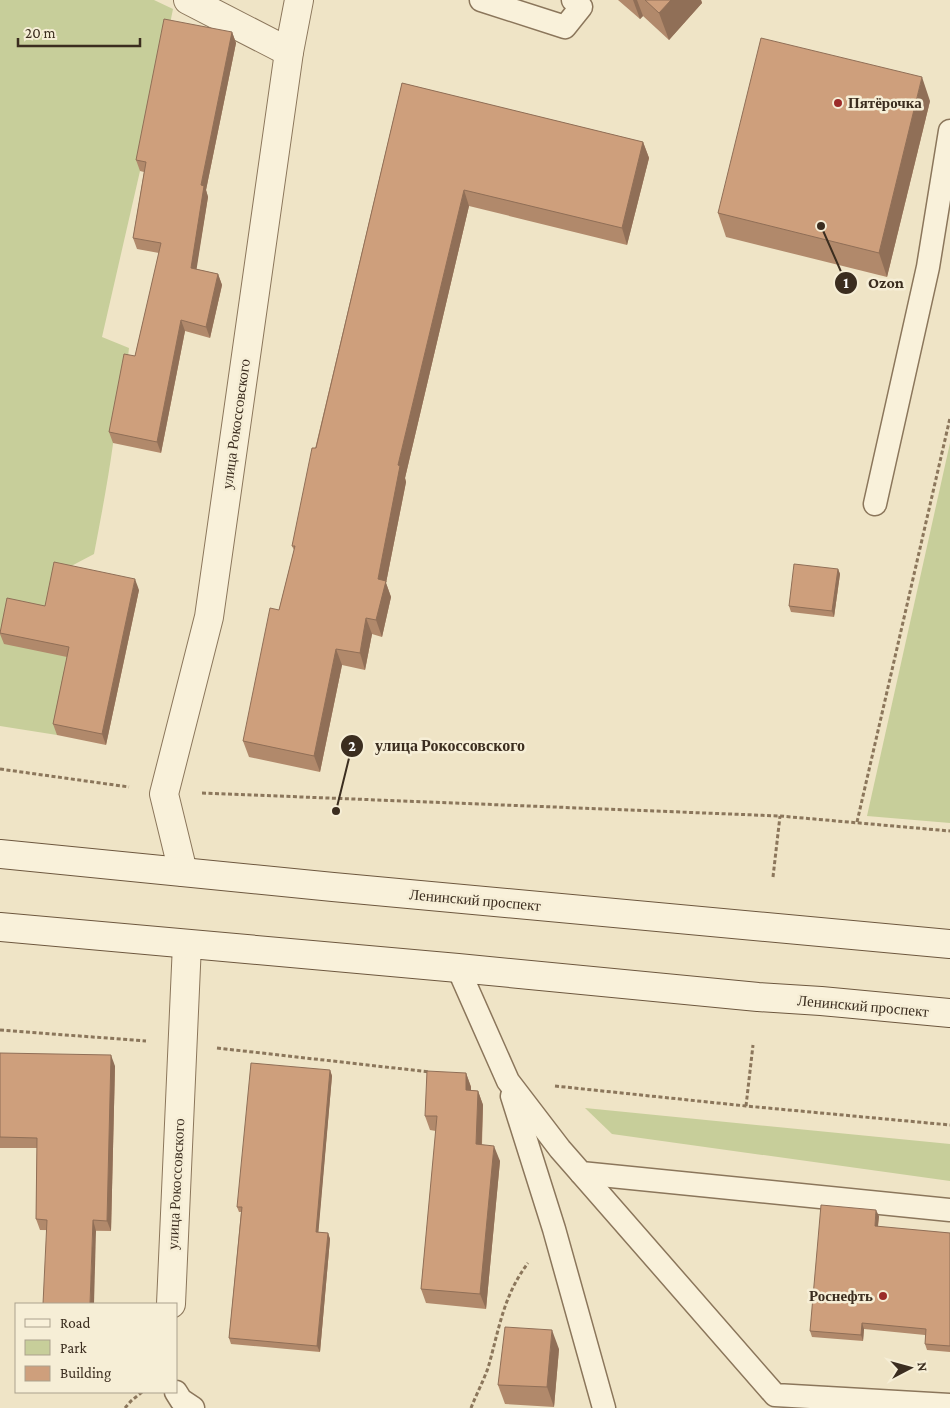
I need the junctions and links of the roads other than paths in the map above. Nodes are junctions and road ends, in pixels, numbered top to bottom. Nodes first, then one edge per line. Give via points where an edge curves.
1 (188, 0) edge
2 (298, 0) edge
3 (481, 0) edge
4 (573, 0) edge
5 (289, 52) junction
6 (950, 131) edge
7 (875, 504) dead end
8 (0, 854) edge
9 (183, 872) junction
10 (4, 929) edge
11 (187, 944) junction
12 (950, 944) edge
13 (458, 968) junction
14 (950, 1013) edge
15 (508, 1081) junction
16 (581, 1172) junction
17 (950, 1210) edge
18 (171, 1303) edge
19 (177, 1393) edge
20 (950, 1405) edge
21 (193, 1408) edge
22 (604, 1408) edge

1 - 5 main road
2 - 5 main road, улица Рокоссовского
3 - 4 lane via 565,27 581,7
5 - 9 main road, улица Рокоссовского via 208,617 164,794
6 - 7 lane via 928,267
8 - 9 main road, Ленинский проспект
9 - 12 main road, Ленинский проспект
10 - 11 main road, Ленинский проспект
11 - 13 main road, Ленинский проспект
11 - 18 main road, улица Рокоссовского
13 - 14 main road, Ленинский проспект
13 - 15 lane
15 - 16 lane
15 - 22 lane
16 - 17 lane
16 - 20 lane via 775,1395
19 - 21 lane

